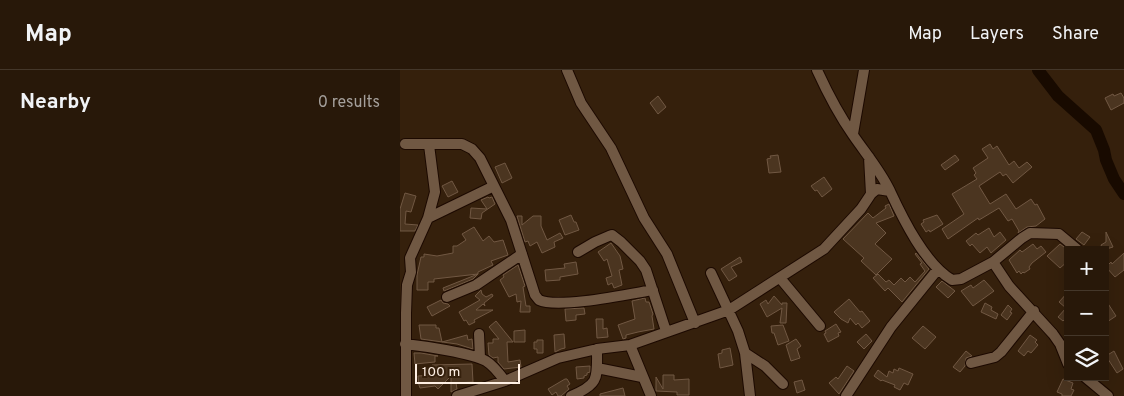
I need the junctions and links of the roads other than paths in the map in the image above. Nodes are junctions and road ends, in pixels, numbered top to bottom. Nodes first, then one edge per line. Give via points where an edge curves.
1 (567, 70) edge
2 (817, 70) edge
3 (864, 70) edge
4 (853, 134) junction
5 (405, 144) dead end
6 (429, 145) junction
7 (869, 156) junction
8 (494, 186) junction
9 (890, 191) junction
10 (871, 194) junction
11 (428, 218) junction
12 (1073, 246) edge
13 (578, 252) dead end
14 (522, 254) junction
15 (993, 262) junction
16 (938, 269) junction
17 (711, 273) dead end
18 (780, 278) junction
19 (404, 284) edge
20 (653, 290) junction
21 (447, 297) dead end
22 (729, 310) junction
23 (1034, 311) junction
24 (695, 323) junction
25 (820, 326) dead end
26 (666, 331) junction
27 (479, 334) dead end
28 (405, 344) junction
29 (630, 345) junction
30 (597, 349) junction
31 (745, 352) junction
32 (1064, 356) edge
33 (480, 358) junction
34 (971, 363) dead end
35 (597, 368) junction
36 (642, 377) junction
37 (505, 381) junction
38 (1090, 381) edge
39 (783, 384) dead end
40 (406, 396) edge
41 (457, 396) edge
42 (570, 396) edge
43 (651, 396) edge
44 (750, 396) edge
45 (846, 396) edge
46 (1108, 396) edge

1 - 24 street via 581,103 611,148 644,218 667,254
2 - 4 street
3 - 4 street
4 - 7 street
5 - 6 street
6 - 8 street via 462,144 472,149
6 - 11 street via 435,192
7 - 9 street
7 - 10 street
8 - 11 street
8 - 14 street via 511,220
9 - 10 street via 880,189
9 - 16 street via 920,246
10 - 18 street via 824,249
11 - 19 street via 410,258 411,272
12 - 15 street via 1059,234 1030,233
13 - 20 street via 599,239 612,236 640,261
14 - 20 street via 535,295 542,302 568,303
14 - 21 street via 476,285
15 - 16 street via 956,281
15 - 23 street via 1009,286
16 - 45 street via 892,327
17 - 22 street
18 - 22 street
18 - 25 street
19 - 28 street
20 - 26 street
22 - 24 street
22 - 31 street
23 - 32 street via 1056,339
23 - 34 street via 995,357
24 - 26 street
26 - 29 street
27 - 33 street
28 - 33 street
28 - 40 street
29 - 30 street
29 - 36 street
30 - 35 street
30 - 37 street via 558,358
31 - 39 street
31 - 44 street
33 - 37 street via 495,368
35 - 36 street
35 - 42 street via 593,384
36 - 43 street
37 - 41 street
38 - 46 street

